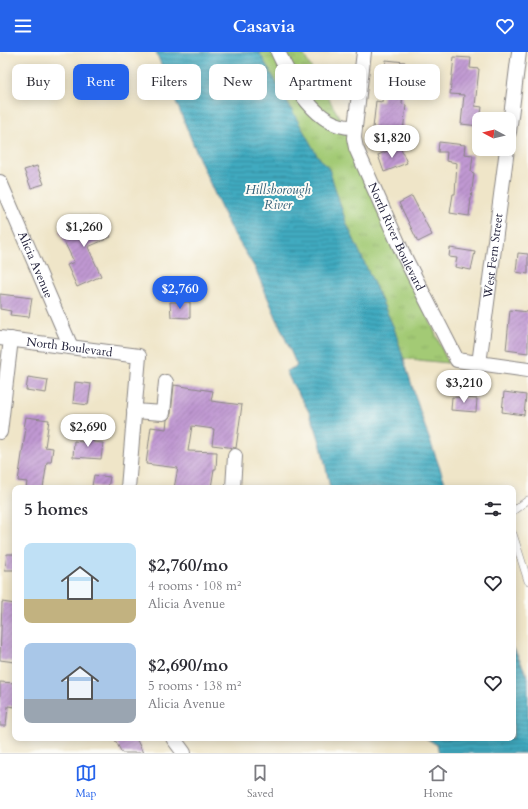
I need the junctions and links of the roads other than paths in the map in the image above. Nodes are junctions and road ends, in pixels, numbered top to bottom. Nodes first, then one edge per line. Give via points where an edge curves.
1 (278, 52) edge
2 (364, 52) edge
3 (519, 52) edge
4 (512, 112) edge
5 (354, 127) junction
6 (506, 156) edge
7 (0, 182) edge
8 (6, 338) edge
9 (71, 347) junction
10 (479, 364) junction
11 (528, 370) edge
12 (166, 382) dead end
13 (141, 411) junction
14 (0, 432) edge
15 (235, 456) dead end
16 (129, 485) edge
17 (233, 485) edge
18 (528, 500) edge
19 (516, 509) edge
20 (516, 543) edge
21 (528, 581) edge
22 (175, 741) edge
23 (184, 753) edge

1 - 5 street via 314,111 334,124 346,128
2 - 5 street
3 - 4 street
5 - 10 street, North River Boulevard via 356,148 369,178 404,256 457,360
6 - 10 street, West Fern Street
7 - 9 street, Alicia Avenue
8 - 9 street, North Boulevard
8 - 14 street
9 - 13 street, North Boulevard via 139,356
10 - 11 street
12 - 13 street via 163,413
13 - 16 street
15 - 17 street
18 - 19 lane
20 - 21 lane
22 - 23 street

